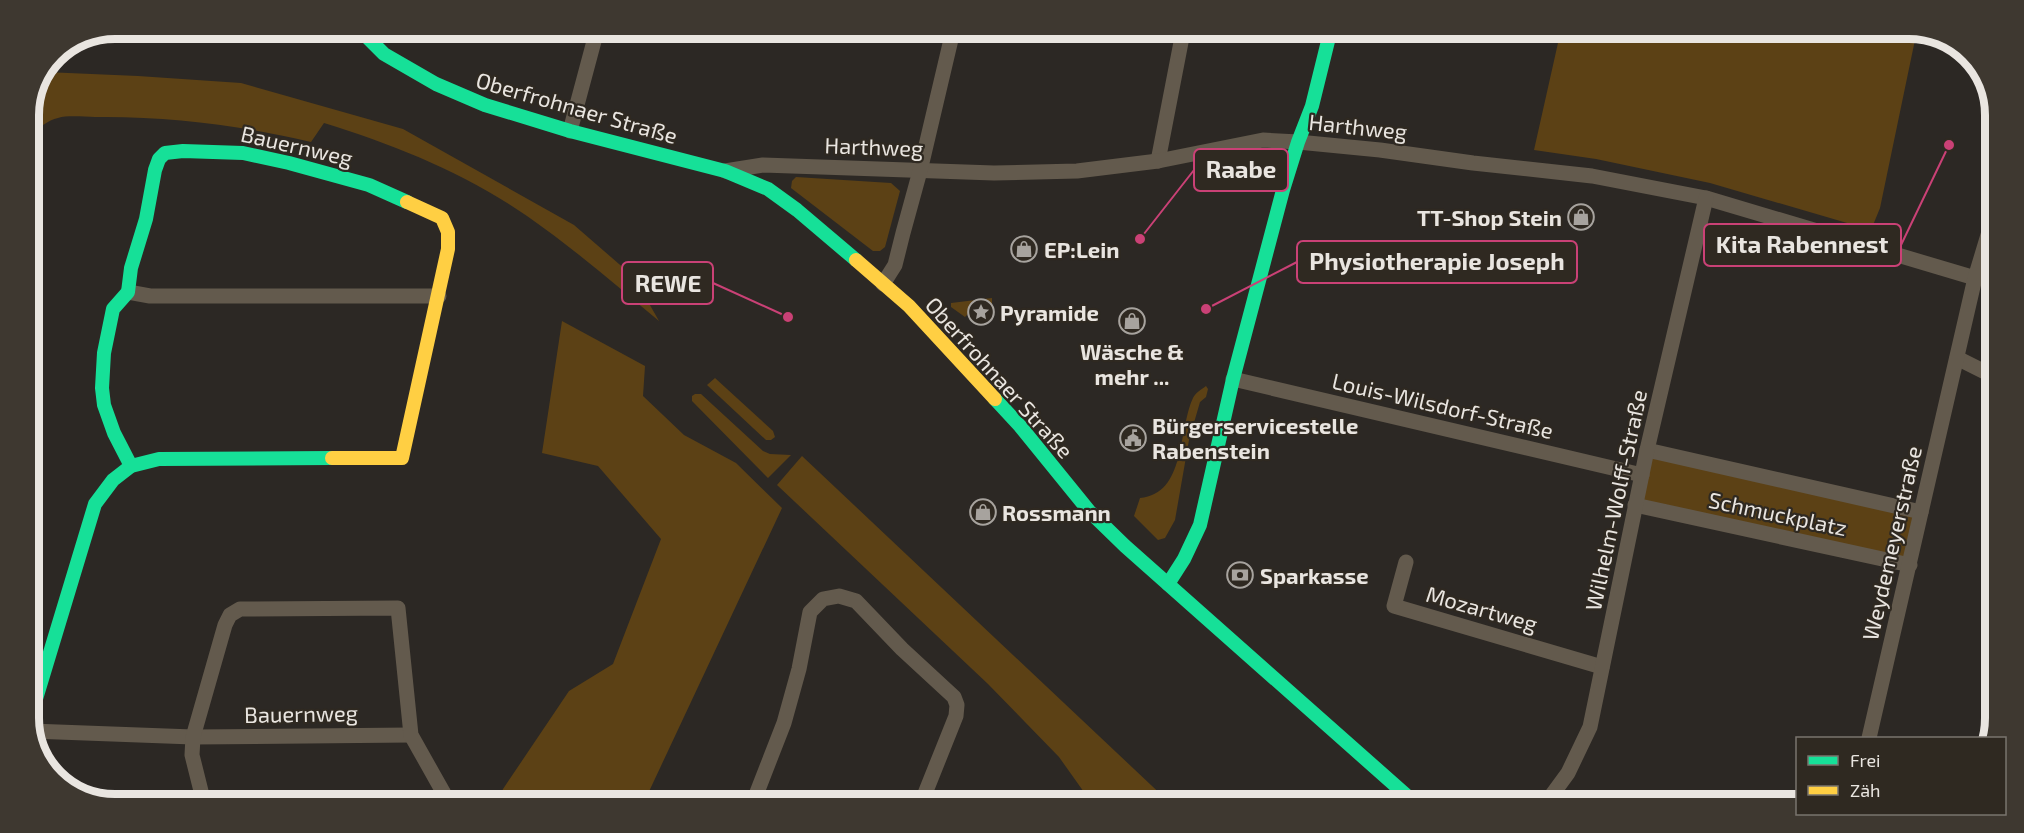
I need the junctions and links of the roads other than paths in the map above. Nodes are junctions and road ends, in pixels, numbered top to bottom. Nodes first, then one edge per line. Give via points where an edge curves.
1 (369, 39) edge
2 (595, 39) edge
3 (951, 39) edge
4 (1182, 39) edge
5 (1329, 39) edge
6 (570, 131) junction
7 (1298, 142) junction
8 (1158, 161) junction
9 (725, 171) junction
10 (920, 171) junction
11 (1706, 198) junction
12 (1985, 245) edge
13 (1975, 278) junction
14 (883, 284) junction
15 (128, 292) junction
16 (439, 296) junction
17 (1957, 358) junction
18 (1985, 372) edge
19 (1233, 379) junction
20 (1647, 450) junction
21 (131, 466) junction
22 (1642, 475) junction
23 (1635, 505) junction
24 (1921, 512) junction
25 (1406, 562) dead end
26 (1910, 565) junction
27 (1168, 584) junction
28 (1602, 667) junction
29 (39, 689) edge
30 (40, 731) edge
31 (411, 735) junction
32 (193, 737) junction
33 (1869, 737) edge
34 (202, 794) edge
35 (444, 794) edge
36 (756, 794) edge
37 (925, 794) edge
38 (1405, 794) edge
39 (1553, 794) edge

1 - 6 street, Oberfrohnaer Straße via 384,54 436,84 485,105
2 - 6 street
3 - 10 street
4 - 8 street
5 - 7 street via 1312,106
6 - 9 street, Oberfrohnaer Straße
7 - 8 street, Harthweg via 1263,140
7 - 11 street, Harthweg via 1592,176
7 - 19 street
8 - 10 street, Harthweg via 1077,171
9 - 10 street, Harthweg via 763,165
9 - 14 street, Oberfrohnaer Straße via 768,189
10 - 14 street via 895,265
11 - 13 street, Harthweg
11 - 20 street, Wilhelm-Wolff-Straße
12 - 13 street, Weydemeyerstraße
13 - 17 street, Weydemeyerstraße
14 - 27 street, Oberfrohnaer Straße via 954,351 1089,511
15 - 16 street via 150,296
15 - 16 street, Bauernweg via 154,170 165,153 183,151 243,153 289,163 369,185 442,218 447,249
15 - 21 street, Bauernweg via 119,299 111,315 102,375 103,399
16 - 21 street, Bauernweg via 402,458 159,459
17 - 18 street
17 - 24 street, Weydemeyerstraße
19 - 22 street, Louis-Wilsdorf-Straße
19 - 27 street via 1200,525
20 - 22 street, Wilhelm-Wolff-Straße
20 - 24 street, Schmuckplatz
21 - 29 street, Bauernweg via 113,480 95,504
22 - 23 street, Wilhelm-Wolff-Straße
23 - 26 street, Schmuckplatz
23 - 28 street, Wilhelm-Wolff-Straße
24 - 26 street, Weydemeyerstraße
25 - 28 street, Mozartweg via 1394,606
26 - 33 street, Weydemeyerstraße
27 - 38 street, Oberfrohnaer Straße
28 - 39 street, Wilhelm-Wolff-Straße via 1590,727 1568,774
30 - 32 street, Bauernweg
31 - 32 street, Bauernweg
31 - 32 street via 398,608 240,609 230,615 225,625
31 - 35 street
32 - 34 street via 192,755
36 - 37 street via 784,723 810,612 823,599 839,596 856,601 954,697 956,716

